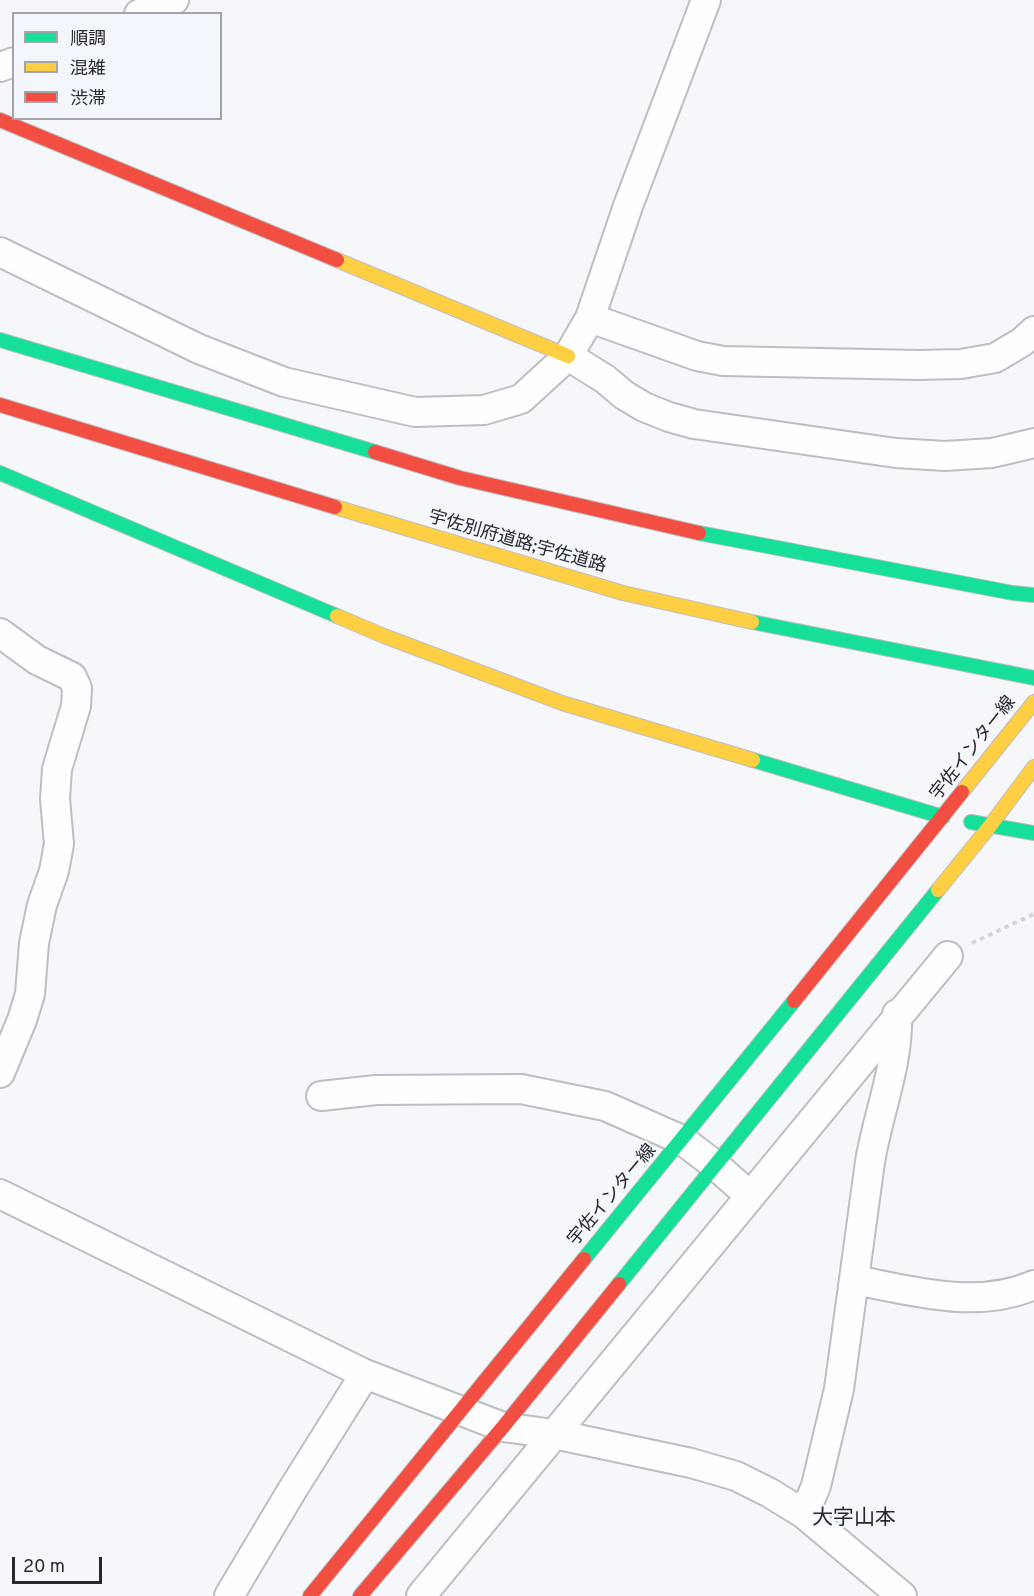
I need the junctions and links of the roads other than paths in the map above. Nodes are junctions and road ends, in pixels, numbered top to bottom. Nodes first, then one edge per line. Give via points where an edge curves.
1 (174, 0) edge
2 (706, 0) edge
3 (144, 12) edge
4 (0, 120) edge
5 (0, 252) edge
6 (590, 318) junction
7 (1034, 331) edge
8 (0, 340) edge
9 (568, 356) junction
10 (0, 405) edge
11 (1034, 443) edge
12 (0, 473) edge
13 (1034, 595) edge
14 (0, 633) edge
15 (1034, 678) edge
16 (1034, 702) edge
17 (1034, 767) edge
18 (943, 817) junction
19 (990, 826) junction
20 (1034, 833) edge
21 (948, 956) road end
22 (897, 1014) junction
23 (0, 1072) edge
24 (321, 1096) dead end
25 (682, 1140) junction
26 (715, 1165) junction
27 (0, 1194) edge
28 (749, 1195) junction
29 (855, 1280) junction
30 (1034, 1285) edge
31 (365, 1374) junction
32 (460, 1410) junction
33 (503, 1427) junction
34 (554, 1434) junction
35 (804, 1514) junction
36 (229, 1596) edge
37 (310, 1596) edge
38 (360, 1596) edge
39 (421, 1596) edge
40 (902, 1596) edge

1 - 3 street
2 - 6 street
4 - 9 main road
5 - 9 street via 199,349 284,382 415,412 484,410 521,399
6 - 7 street via 697,356 723,361 961,364 995,358
6 - 9 street
8 - 13 main road via 460,478 735,541
9 - 11 street via 644,407 694,424 896,453 945,456 992,453
10 - 15 main road, 宇佐別府道路;宇佐道路 via 623,593
12 - 18 main road via 384,636 562,703
14 - 23 street via 38,660 72,677 77,688 76,706 57,769 59,844 34,943 30,994
16 - 18 main road, 宇佐インター線
17 - 19 main road
18 - 19 main road, 宇佐インター線
18 - 25 main road, 宇佐インター線
19 - 20 main road, 宇佐インター線
19 - 26 main road
21 - 22 street
22 - 28 street
22 - 29 street via 898,1038 875,1133
24 - 25 street via 376,1090 521,1089 605,1106
25 - 26 street
25 - 32 main road, 宇佐インター線
26 - 28 street
26 - 33 main road
27 - 31 street
28 - 34 street
29 - 30 street via 951,1298 978,1298
29 - 35 street via 834,1413 816,1486
31 - 32 street
31 - 36 street
32 - 33 street
32 - 37 main road, 宇佐インター線
33 - 34 street
33 - 38 main road
34 - 35 street via 736,1476
34 - 39 street
35 - 40 street

